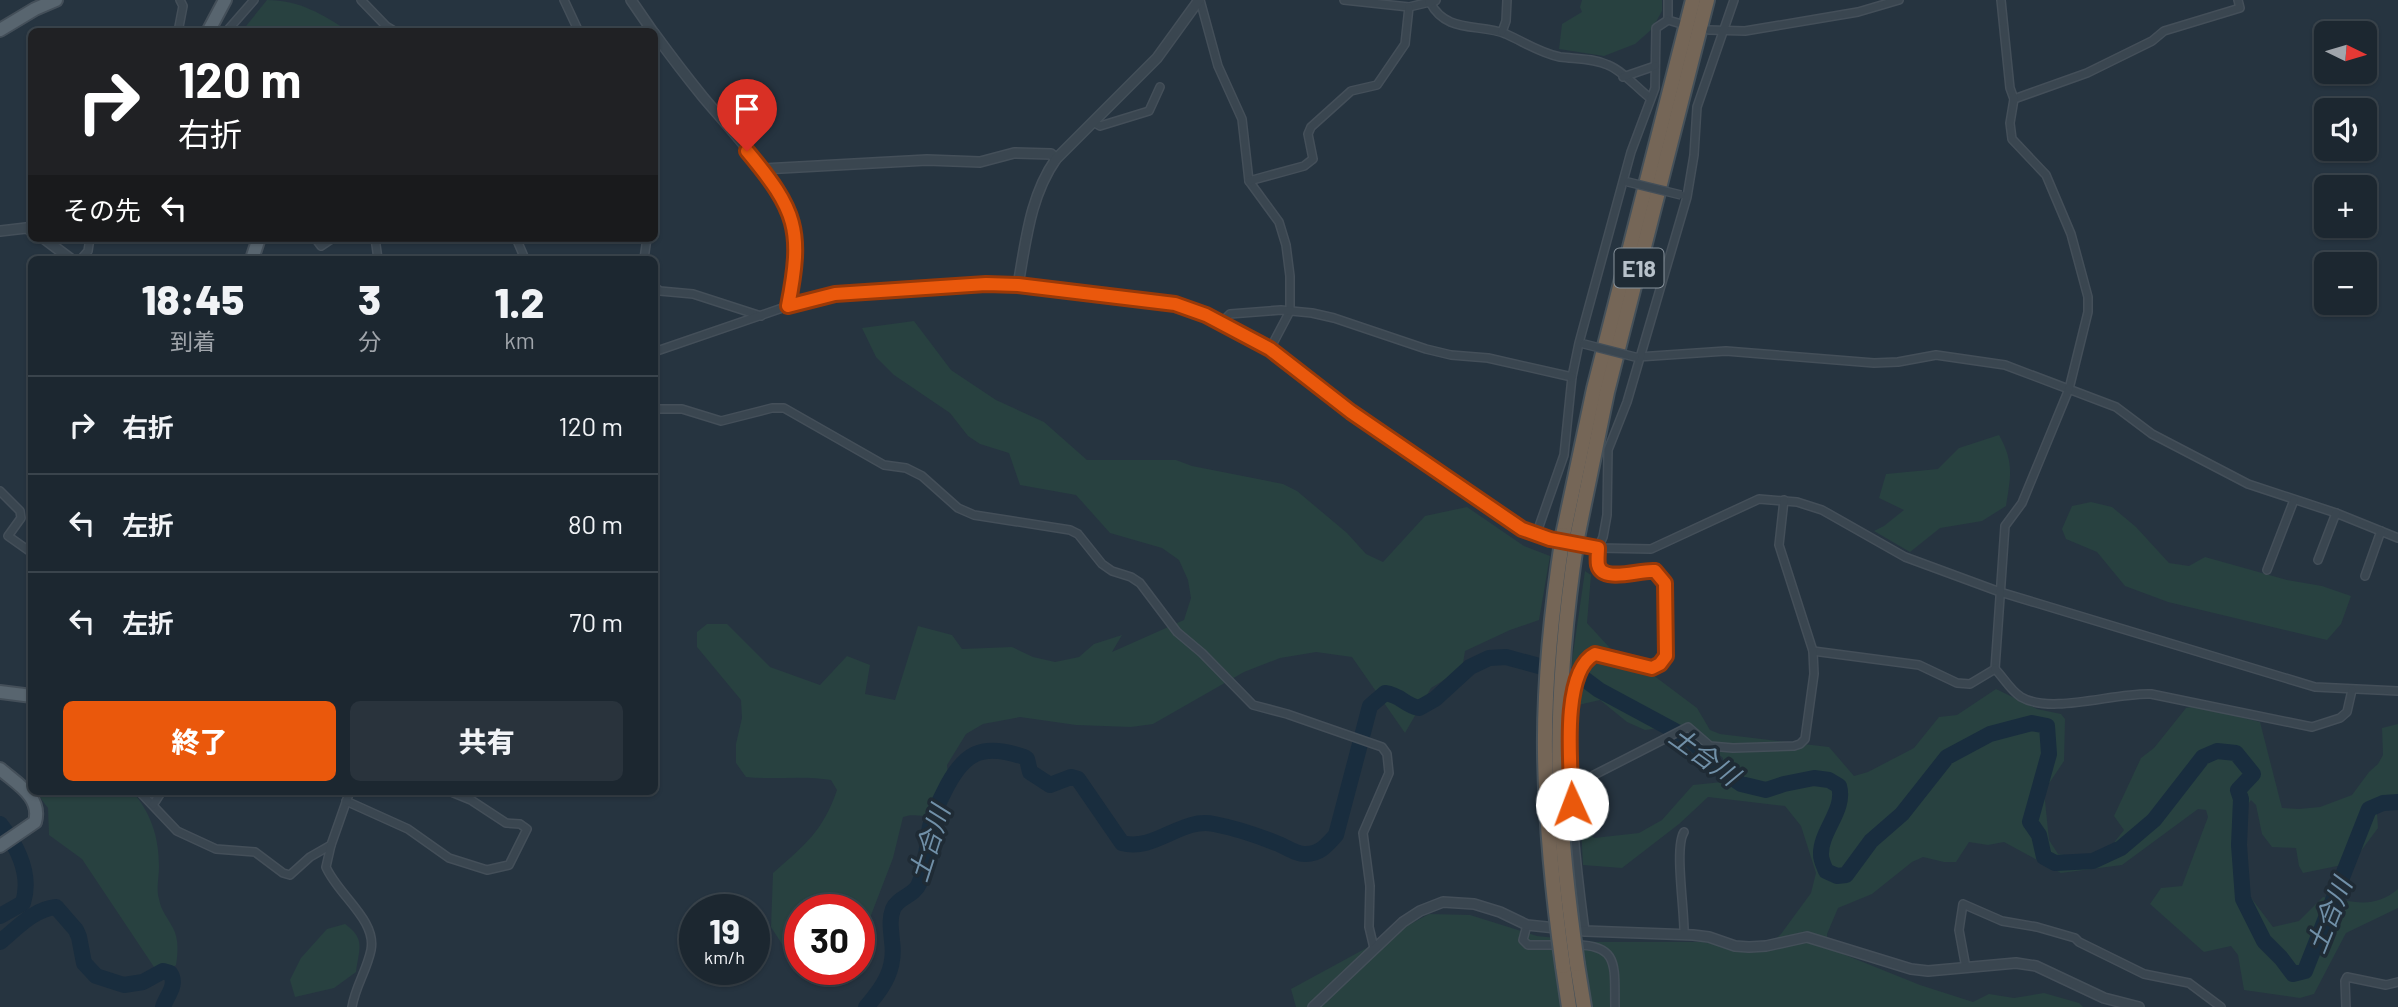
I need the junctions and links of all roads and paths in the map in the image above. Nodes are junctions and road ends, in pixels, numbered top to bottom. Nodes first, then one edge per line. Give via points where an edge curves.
1 (57, 0) edge
2 (180, 0) edge
3 (225, 0) edge
4 (254, 0) edge
5 (360, 0) edge
6 (564, 0) edge
7 (631, 0) edge
8 (1199, 0) edge
9 (1344, 0) edge
10 (1507, 0) edge
11 (1668, 0) edge
12 (1693, 0) edge
13 (1707, 0) edge
14 (1734, 0) edge
15 (1899, 0) edge
16 (2001, 0) edge
17 (2238, 0) edge
18 (1432, 1) edge
19 (1409, 7) junction
20 (1668, 20) junction
21 (1678, 23) dead end
22 (179, 28) edge
23 (210, 28) edge
24 (230, 28) edge
25 (389, 28) edge
26 (577, 28) edge
27 (651, 28) edge
28 (0, 30) edge
29 (1709, 30) dead end
30 (1723, 31) junction
31 (1502, 32) junction
32 (658, 38) edge
33 (1655, 66) junction
34 (1623, 76) junction
35 (1160, 87) dead end
36 (1650, 98) junction
37 (2014, 99) junction
38 (1093, 122) junction
39 (1056, 159) junction
40 (763, 169) junction
41 (1249, 181) junction
42 (1625, 181) junction
43 (1684, 196) junction
44 (28, 229) edge
45 (0, 231) edge
46 (48, 242) edge
47 (67, 256) edge
48 (1018, 285) junction
49 (658, 290) edge
50 (788, 306) junction
51 (1290, 311) junction
52 (762, 316) junction
53 (1222, 323) junction
54 (1582, 344) junction
55 (1270, 349) junction
56 (658, 351) edge
57 (1638, 357) junction
58 (1572, 377) junction
59 (2069, 389) junction
60 (658, 409) edge
61 (1351, 412) joint
62 (0, 491) edge
63 (1784, 500) junction
64 (2294, 500) junction
65 (2336, 513) junction
66 (2381, 531) junction
67 (1536, 535) junction
68 (1570, 536) junction
69 (2398, 538) edge
70 (1598, 548) junction
71 (28, 550) edge
72 (2318, 560) dead end
73 (2267, 570) dead end
74 (2365, 576) dead end
75 (2000, 592) junction
76 (1813, 651) junction
77 (1995, 669) junction
78 (2352, 690) junction
79 (2398, 691) edge
80 (0, 692) edge
81 (28, 696) edge
82 (0, 769) edge
83 (28, 794) edge
84 (30, 795) edge
85 (143, 795) edge
86 (159, 795) edge
87 (349, 795) edge
88 (459, 795) edge
89 (346, 802) junction
90 (1572, 804) junction
91 (153, 805) junction
92 (1684, 832) dead end
93 (8, 841) edge
94 (331, 845) junction
95 (1527, 925) junction
96 (1585, 931) junction
97 (1684, 935) junction
98 (1374, 948) junction
99 (1570, 965) junction
100 (1966, 968) junction
101 (2398, 982) edge
102 (352, 1007) edge
103 (1313, 1007) edge
104 (1569, 1007) edge
105 (1584, 1007) edge
106 (1615, 1007) edge
107 (2139, 1007) edge
108 (2221, 1007) edge
109 (2346, 1007) edge

1 - 28 main road
2 - 22 street
3 - 23 main road
4 - 24 street
5 - 25 street
6 - 26 street
7 - 27 street
8 - 38 street via 1157,58
8 - 41 street via 1218,66 1241,119
9 - 19 street
10 - 31 street
11 - 20 street
12 - 68 highway, E18 via 1594,389
13 - 68 highway, E18
14 - 30 street
15 - 30 street via 1858,12
16 - 37 street
17 - 37 street via 2240,8 2164,31 2087,73
18 - 19 street
18 - 31 street via 1434,11 1446,20
19 - 41 street via 1405,44 1377,85 1351,91 1311,127 1313,159 1304,166
20 - 21 street
20 - 33 street via 1656,27
29 - 30 street
30 - 43 street via 1697,107 1694,155
31 - 34 street via 1546,53 1610,66
32 - 40 street
33 - 34 street
33 - 36 street
34 - 36 street
35 - 38 street via 1149,111 1100,126
36 - 42 street
37 - 59 street via 2012,139 2046,176 2071,234 2088,297
38 - 39 street
39 - 40 street via 1051,154 1014,153 980,162 927,160
39 - 48 street via 1035,197
40 - 50 street via 787,206 796,237
41 - 51 street via 1279,222 1290,276
42 - 43 street, bridge
42 - 54 street
43 - 57 street
44 - 45 street
46 - 47 street
48 - 50 street via 835,294
48 - 53 street via 1175,304
49 - 52 street via 693,294
50 - 52 street
51 - 53 street via 1230,314
51 - 55 street
51 - 58 street via 1334,318 1451,355
52 - 56 street
53 - 55 street
54 - 57 street, bridge
54 - 58 street
55 - 61 street
57 - 59 street via 1726,351 1874,363 1936,355 2005,365
57 - 70 street via 1608,450 1607,515
58 - 67 street via 1564,455
59 - 64 street via 2116,407 2152,434 2248,484
59 - 75 street via 2022,503 2004,526
60 - 98 street via 682,409 721,421 783,408 884,465 922,476 958,508 974,515 1070,530 1102,564 1140,583 1177,632 1253,705 1382,747 1389,773 1363,833
61 - 67 street via 1501,516
62 - 71 street via 20,511 21,518 8,536
63 - 70 street via 1759,499 1651,548
63 - 75 street via 1822,510 1905,557
63 - 76 street via 1779,545
64 - 65 street
64 - 73 street
65 - 66 street
65 - 72 street
66 - 69 street
66 - 74 street
67 - 70 street
68 - 99 highway, E18, bridge via 1559,750
70 - 90 street via 1602,571 1620,576 1646,570 1661,577 1668,650 1652,668 1604,654 1595,654 1583,663 1570,714
75 - 77 street
75 - 78 street via 2315,687
76 - 77 street via 1919,664 1957,683 1970,684
76 - 90 street via 1809,719 1800,744 1710,746 1688,727 1594,775
77 - 78 street via 2013,691 2032,701 2063,704 2151,694 2312,727 2347,712
78 - 79 street
80 - 81 main road
82 - 83 main road
84 - 93 main road via 37,807 35,822
85 - 91 street
86 - 91 street
87 - 89 street
88 - 89 street via 506,823 527,829 509,865 487,870 449,858 408,829
89 - 94 street
90 - 96 street
91 - 94 street via 177,831 216,849 255,852 290,876
92 - 97 street via 1679,864
94 - 102 street via 328,872 372,933
95 - 96 street
95 - 98 street via 1474,904 1443,902 1403,922
95 - 106 street via 1523,940 1528,945 1590,944 1609,955 1615,972
96 - 97 street
97 - 100 street via 1749,947 1807,937 1910,969
98 - 103 street
99 - 104 highway, E18
99 - 105 highway, E18
100 - 107 street via 2016,963 2036,966 2104,998
100 - 108 street via 1959,930 1963,904 2002,921 2075,938 2144,974 2189,983
101 - 109 street via 2386,985 2347,977

